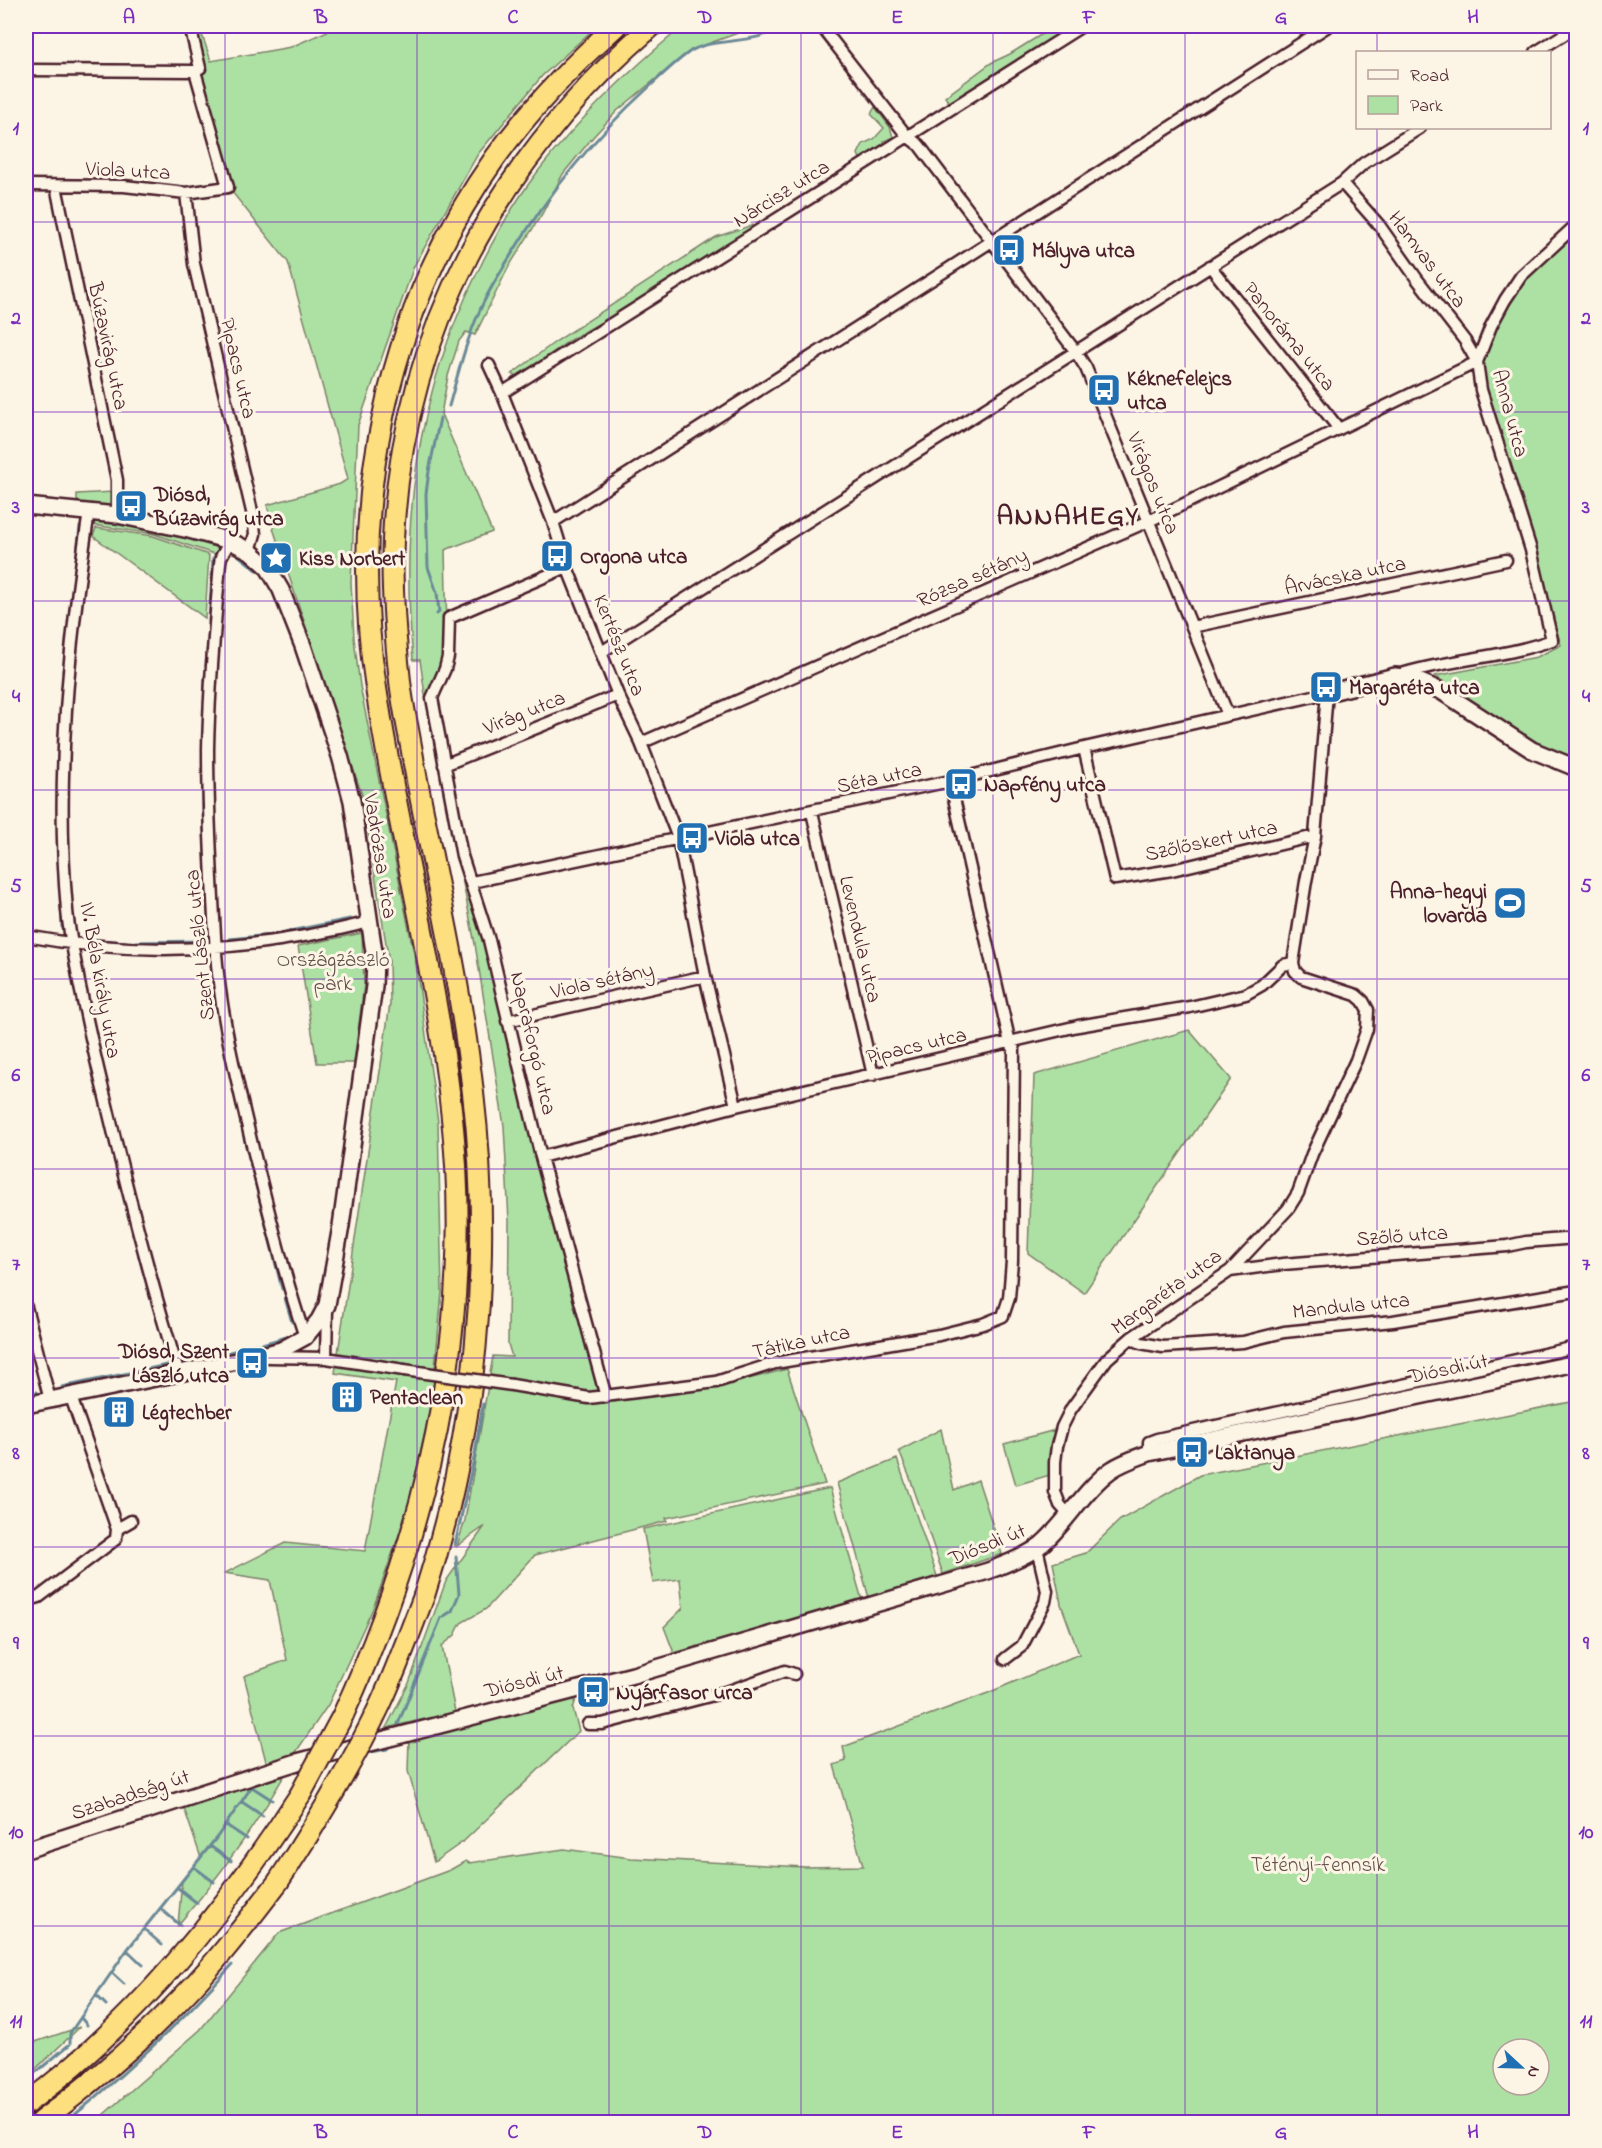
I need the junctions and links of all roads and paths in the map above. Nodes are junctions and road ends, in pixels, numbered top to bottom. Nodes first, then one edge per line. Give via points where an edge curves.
1 (190, 26) edge
2 (616, 26) edge
3 (652, 26) edge
4 (821, 26) edge
5 (1082, 26) edge
6 (1328, 26) edge
7 (1576, 26) edge
8 (1538, 51) edge
9 (26, 70) edge
10 (195, 71) junction
11 (1418, 129) edge
12 (907, 136) junction
13 (1342, 183) junction
14 (26, 185) edge
15 (56, 186) junction
16 (186, 193) junction
17 (1576, 225) edge
18 (992, 240) junction
19 (1210, 266) junction
20 (1076, 352) junction
21 (1478, 362) junction
22 (489, 365) dead end
23 (502, 393) junction
24 (1339, 429) junction
25 (26, 506) edge
26 (89, 512) junction
27 (117, 515) junction
28 (1149, 521) junction
29 (553, 522) junction
30 (230, 541) junction
31 (250, 551) junction
32 (1506, 560) dead end
33 (567, 567) junction
34 (1192, 627) junction
35 (603, 651) junction
36 (1395, 676) junction
37 (1327, 693) junction
38 (618, 695) junction
39 (1228, 715) junction
40 (641, 742) junction
41 (1084, 748) junction
42 (444, 765) junction
43 (1576, 768) edge
44 (950, 781) junction
45 (812, 812) junction
46 (1315, 836) junction
47 (678, 838) junction
48 (472, 882) junction
49 (370, 922) junction
50 (26, 936) edge
51 (72, 945) junction
52 (216, 948) junction
53 (1293, 963) junction
54 (705, 976) junction
55 (507, 1021) junction
56 (1010, 1043) junction
57 (873, 1075) junction
58 (736, 1106) junction
59 (541, 1156) junction
60 (1576, 1238) edge
61 (1230, 1271) junction
62 (1576, 1291) edge
63 (327, 1305) junction
64 (26, 1308) edge
65 (305, 1337) junction
66 (1131, 1338) junction
67 (327, 1343) junction
68 (1576, 1347) edge
69 (256, 1357) junction
70 (327, 1358) junction
71 (344, 1361) junction
72 (1576, 1363) edge
73 (179, 1374) junction
74 (71, 1396) junction
75 (606, 1397) junction
76 (50, 1400) junction
77 (26, 1405) edge
78 (1149, 1453) junction
79 (1070, 1515) junction
80 (131, 1521) dead end
81 (117, 1529) junction
82 (1037, 1548) junction
83 (26, 1601) edge
84 (1005, 1659) dead end
85 (794, 1674) dead end
86 (588, 1725) dead end
87 (247, 1778) joint
88 (26, 1850) edge
89 (26, 2104) edge
90 (40, 2122) edge

1 - 10 street via 200,68
2 - 89 highway, bridge via 563,75 515,132 455,224 409,326 392,380 372,479 366,552 376,688 429,961 449,1088 456,1167 457,1239 449,1361 427,1477 374,1647 300,1795 240,1883 177,1962 124,2018
3 - 90 highway, bridge via 561,115 516,172 475,240 441,312 429,348 399,469 392,582 400,684 468,1052 482,1201 477,1329 463,1441 442,1538 397,1668 362,1742 279,1881 219,1958 168,2012 103,2072
4 - 12 street, Virágos utca
5 - 12 street, Nárcisz utca
6 - 18 street
7 - 8 street
9 - 10 street
10 - 16 street, Viola utca via 228,187
11 - 13 street via 1365,163
12 - 18 street, Virágos utca via 919,145
12 - 23 street, Nárcisz utca
13 - 19 street
13 - 21 street, Hamvas utca via 1379,225
14 - 15 street, Viola utca
15 - 16 street, Viola utca via 124,186
15 - 27 street, Búzavirág utca via 117,480
16 - 31 street, Pipacs utca via 194,264 253,516 255,534
17 - 21 street, Anna utca via 1521,276 1491,326
18 - 20 street, Virágos utca
18 - 29 street
19 - 20 street
19 - 24 street, Panoráma utca
20 - 28 street, Virágos utca
20 - 35 street
21 - 24 street, Rózsa sétány
21 - 36 street, Anna utca via 1481,390 1531,550 1552,640
22 - 23 street, Kertész utca
23 - 29 street, Kertész utca
24 - 28 street, Rózsa sétány
25 - 26 main road, Vadrózsa utca
26 - 27 main road, Vadrózsa utca
26 - 51 street, IV. Béla király utca via 77,591 63,772 66,909
27 - 30 main road, Vadrózsa utca
28 - 34 street, Virágos utca
28 - 40 street, Rózsa sétány
29 - 33 street, Kertész utca
30 - 31 main road, Vadrózsa utca
30 - 52 street, Szent László utca via 220,563 208,748
31 - 49 main road, Vadrózsa utca via 267,566 281,590 340,756 352,801
32 - 34 street, Árvácska utca
33 - 35 street, Kertész utca
33 - 42 street, Napraforgó utca via 449,618 448,657 432,698
34 - 39 street, Virágos utca
35 - 38 street, Kertész utca
36 - 37 main road
36 - 43 main road via 1436,688 1532,750
37 - 39 street, Séta utca
37 - 46 street
38 - 40 street, Kertész utca
38 - 42 street, Virág utca
39 - 41 street, Séta utca
40 - 47 street, Kertész utca
41 - 44 street, Séta utca
41 - 46 street, Szőlőskert utca via 1115,879 1172,870
42 - 48 street, Napraforgó utca via 462,856
44 - 45 street, Séta utca
44 - 56 street
45 - 47 street, Séta utca
45 - 57 street, Levendula utca
46 - 53 street
47 - 48 street, Séta utca
47 - 54 street
48 - 55 street, Napraforgó utca
49 - 52 street via 284,940
49 - 63 main road, Vadrózsa utca via 374,986
50 - 51 street
51 - 52 street via 154,950
51 - 73 street, IV. Béla király utca via 120,1162
52 - 65 street, Szent László utca via 244,1109 289,1291
53 - 56 street, Pipacs utca via 1283,965 1246,994
53 - 61 street, Margaréta utca via 1300,977 1356,995 1363,1001 1368,1010 1367,1029 1298,1193
54 - 55 street, Viola sétány
54 - 58 street
55 - 59 street, Napraforgó utca
56 - 57 street, Pipacs utca
56 - 75 street, Tátika utca via 1015,1074 1012,1262 1003,1316 939,1335 783,1361 716,1382
57 - 58 street, Pipacs utca
58 - 59 street, Pipacs utca
59 - 75 street, Napraforgó utca
60 - 61 street, Szőlő utca
61 - 66 street, Margaréta utca
62 - 66 street, Mandula utca via 1393,1321 1284,1332 1243,1342 1163,1347
63 - 65 main road, Vadrózsa utca
63 - 67 street
64 - 76 street
65 - 69 main road, Vadrózsa utca
66 - 79 street, Margaréta utca via 1107,1359 1062,1427 1055,1462 1055,1492
67 - 70 street
67 - 71 street
68 - 78 street via 1157,1439 1149,1442
69 - 70 street, Tátika utca
69 - 73 main road, Vadrózsa utca
70 - 71 street, Tátika utca
71 - 75 street, Tátika utca, bridge via 589,1398
72 - 78 main road, Diósdi út
73 - 74 main road, Vadrózsa utca
74 - 76 main road, Vadrózsa utca
74 - 81 street
76 - 77 main road, Vadrózsa utca
78 - 79 main road, Diósdi út via 1112,1470
79 - 82 main road, Diósdi út
80 - 81 street
81 - 83 street via 116,1539 39,1597
82 - 84 street via 1047,1591 1045,1602 1022,1646
82 - 87 main road, Diósdi út via 988,1570 633,1675
85 - 86 street via 785,1671 729,1691
87 - 88 main road, Szabadság út

